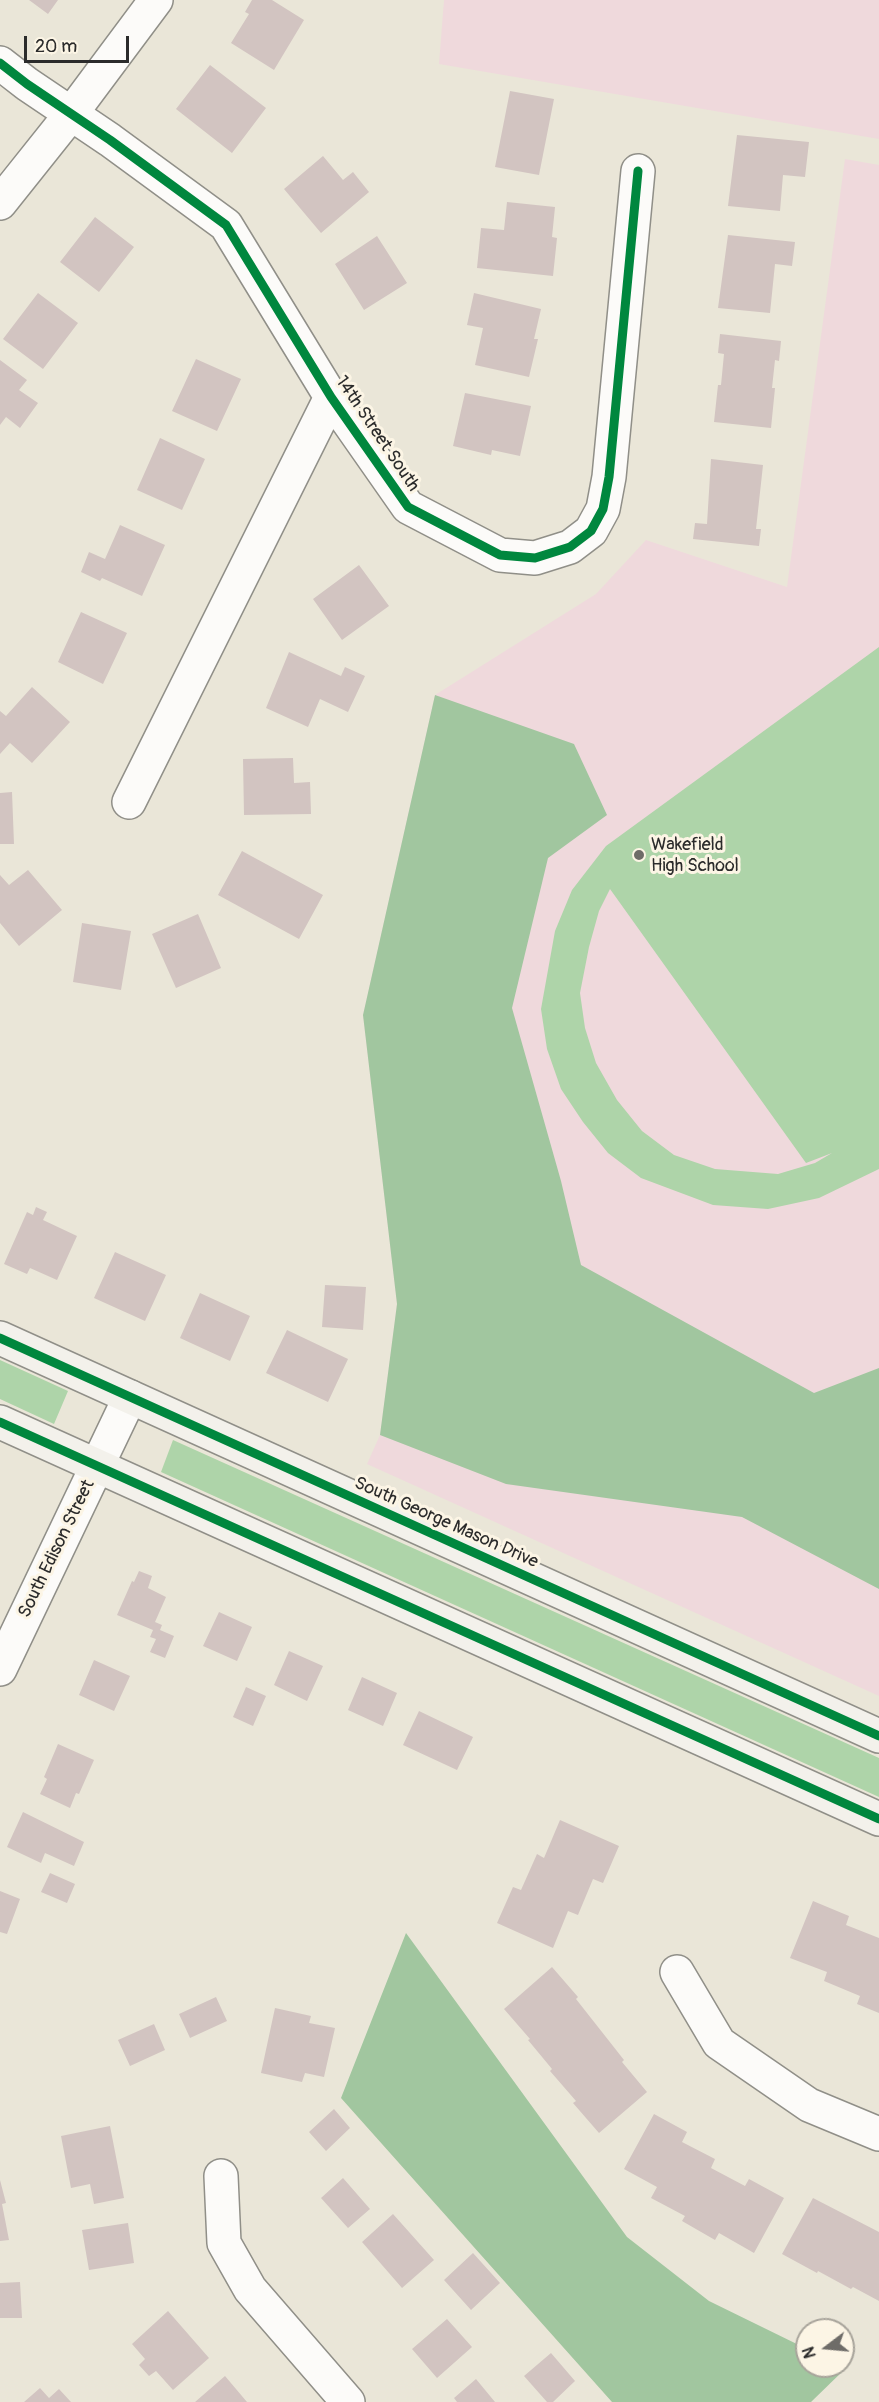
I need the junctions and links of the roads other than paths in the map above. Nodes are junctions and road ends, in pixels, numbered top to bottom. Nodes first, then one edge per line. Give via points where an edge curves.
1 (156, 0) edge
2 (0, 63) edge
3 (71, 114) junction
4 (638, 171) dead end
5 (0, 203) edge
6 (331, 397) junction
7 (129, 802) dead end
8 (0, 1338) edge
9 (130, 1397) junction
10 (0, 1422) edge
11 (97, 1465) junction
12 (0, 1669) edge
13 (879, 1736) edge
14 (879, 1819) edge
15 (677, 1972) dead end
16 (879, 2134) edge
17 (221, 2176) dead end
18 (348, 2402) edge

1 - 3 street
2 - 3 street, 14th Street South
3 - 5 street
3 - 6 street, 14th Street South via 226,225
4 - 6 street, 14th Street South via 609,477 603,509 591,531 570,546 535,558 500,555 408,507
6 - 7 street, 14th Street South
8 - 9 main road, South George Mason Drive
9 - 11 street, South Edison Street
9 - 13 main road, South George Mason Drive
10 - 11 main road
11 - 12 street, South Edison Street
11 - 14 main road
15 - 16 street via 719,2043 809,2105
17 - 18 street via 224,2243 250,2289

